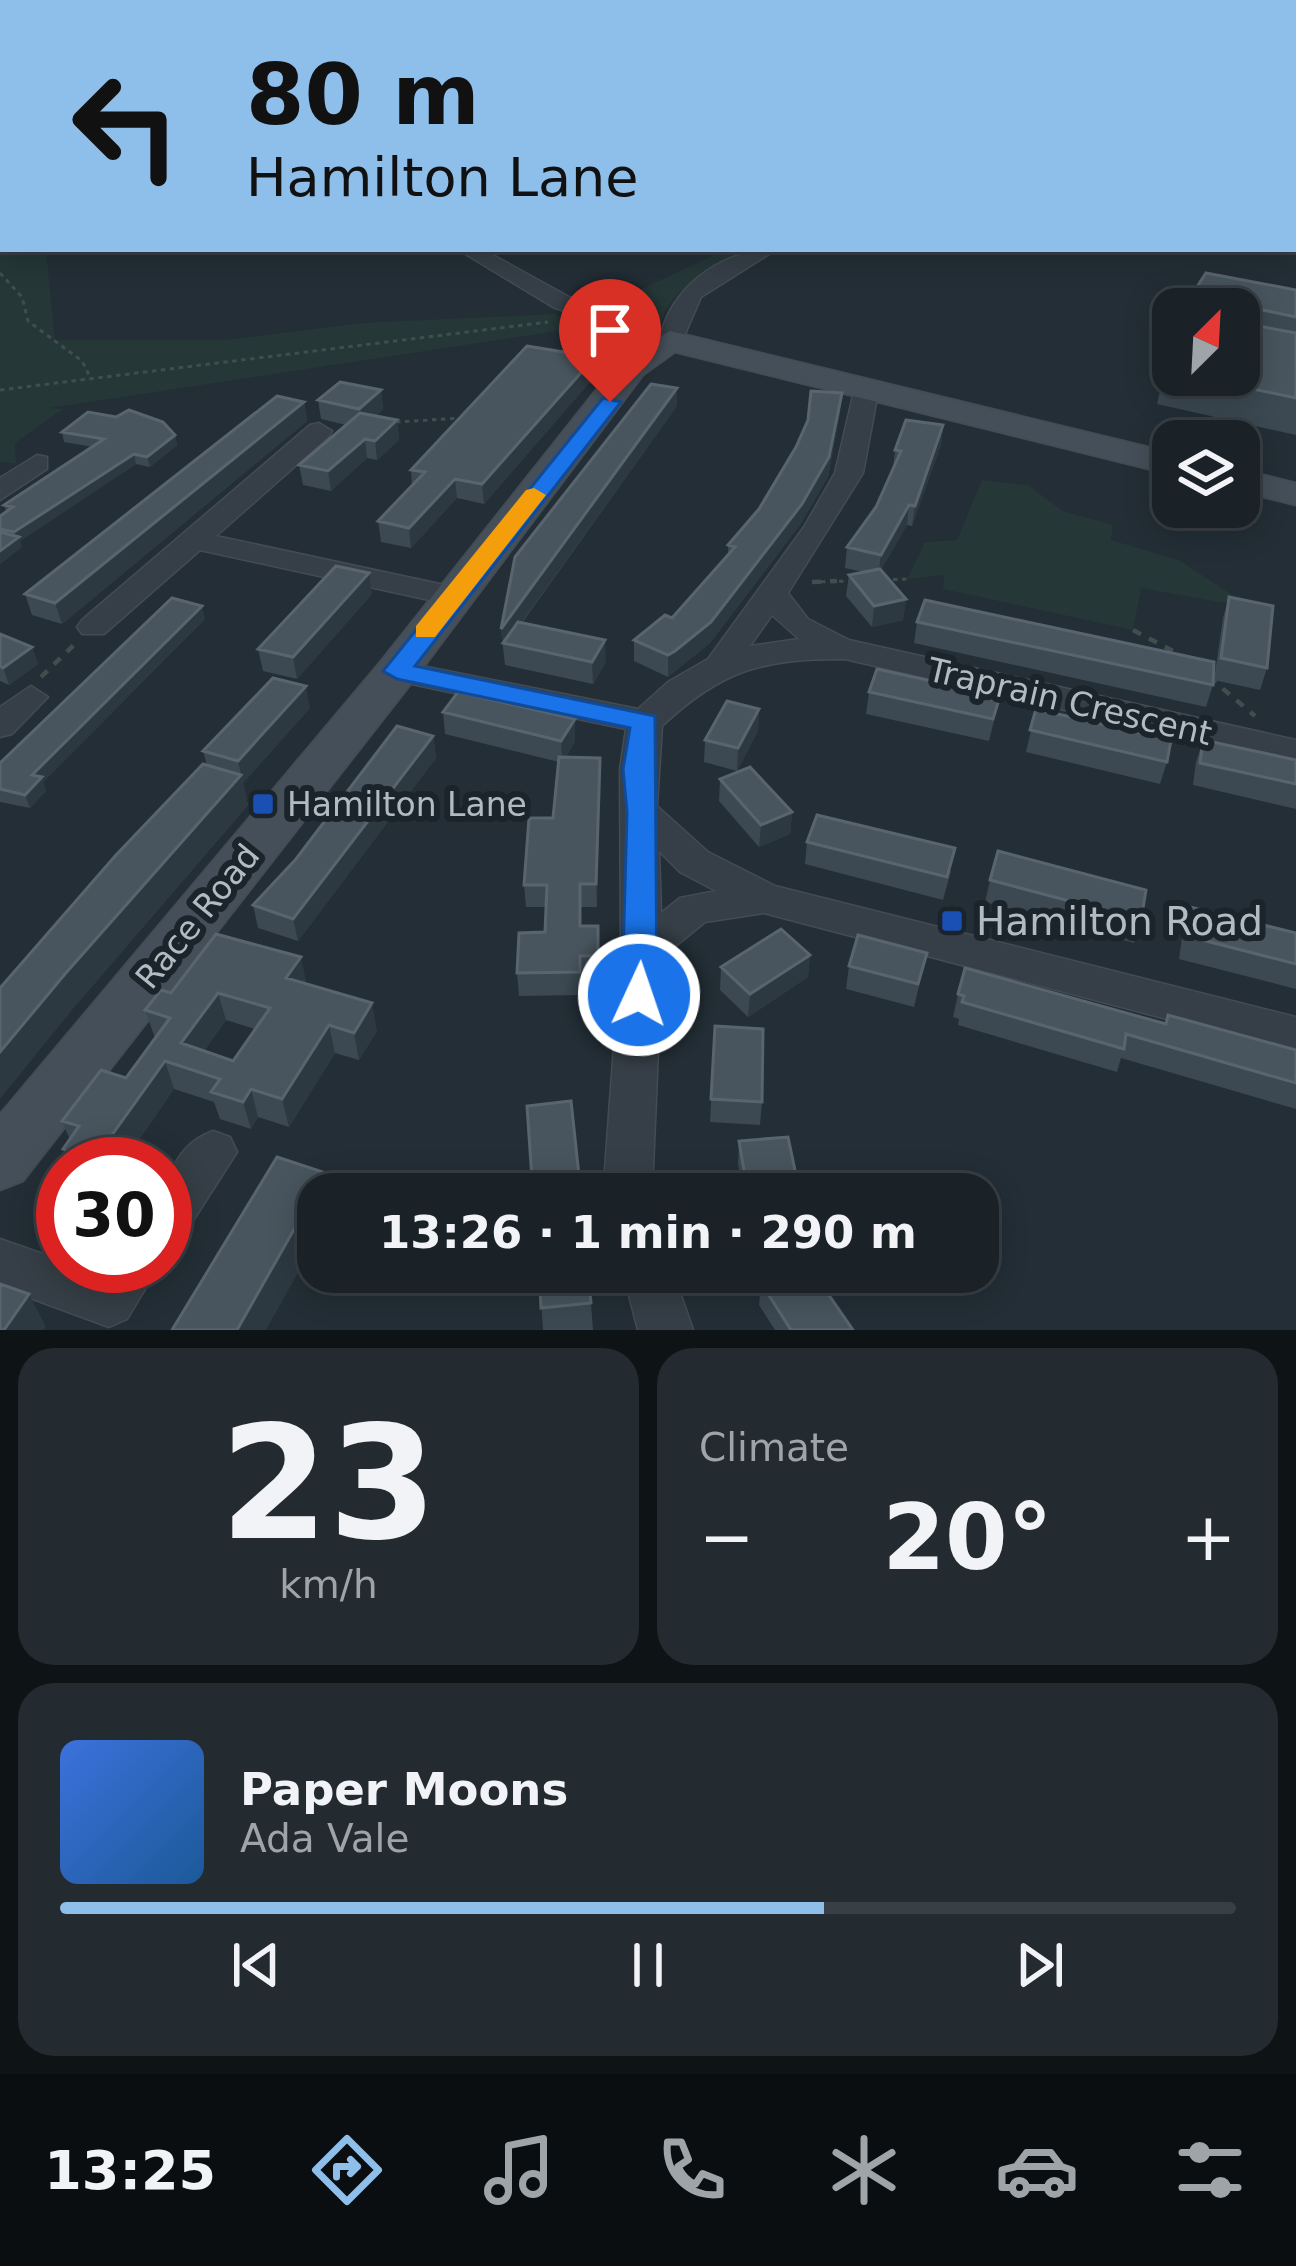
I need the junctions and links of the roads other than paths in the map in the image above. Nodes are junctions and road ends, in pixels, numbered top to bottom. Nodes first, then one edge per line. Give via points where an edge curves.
1 (473, 252) edge
2 (761, 252) edge
3 (670, 341) junction
4 (867, 387) junction
5 (319, 431) dead end
6 (1152, 459) edge
7 (37, 463) dead end
8 (1260, 485) edge
9 (0, 492) edge
10 (1296, 494) edge
11 (195, 540) junction
12 (778, 589) junction
13 (452, 596) junction
14 (93, 627) road end
15 (844, 649) junction
16 (720, 666) junction
17 (397, 671) junction
18 (31, 697) road end
19 (645, 722) junction
20 (0, 726) edge
21 (1296, 752) edge
22 (642, 812) junction
23 (764, 898) junction
24 (642, 951) junction
25 (1296, 1035) edge
26 (213, 1152) dead end
27 (0, 1161) edge
28 (630, 1173) edge
29 (192, 1183) edge
30 (0, 1263) edge
31 (36, 1276) edge
32 (84, 1293) edge
33 (115, 1293) edge
34 (652, 1293) edge
35 (667, 1330) edge

1 - 3 street via 592,316
2 - 3 street, Race Road via 679,304
3 - 4 street
3 - 13 street, Race Road via 631,368
4 - 6 street
4 - 12 street via 849,473
5 - 11 street
7 - 9 street
8 - 10 street
11 - 13 street
11 - 14 street
12 - 15 street, Traprain Crescent via 797,626
12 - 16 street
13 - 17 street, Race Road
15 - 16 street, Traprain Crescent via 777,650
15 - 21 street, Traprain Crescent
16 - 19 street
17 - 19 street
17 - 27 street, Race Road
18 - 20 street
19 - 22 street
22 - 23 street via 694,862
22 - 24 street
23 - 24 street via 694,909
23 - 25 street
24 - 28 street
26 - 29 street
30 - 31 street
32 - 33 street via 109,1302
34 - 35 street

